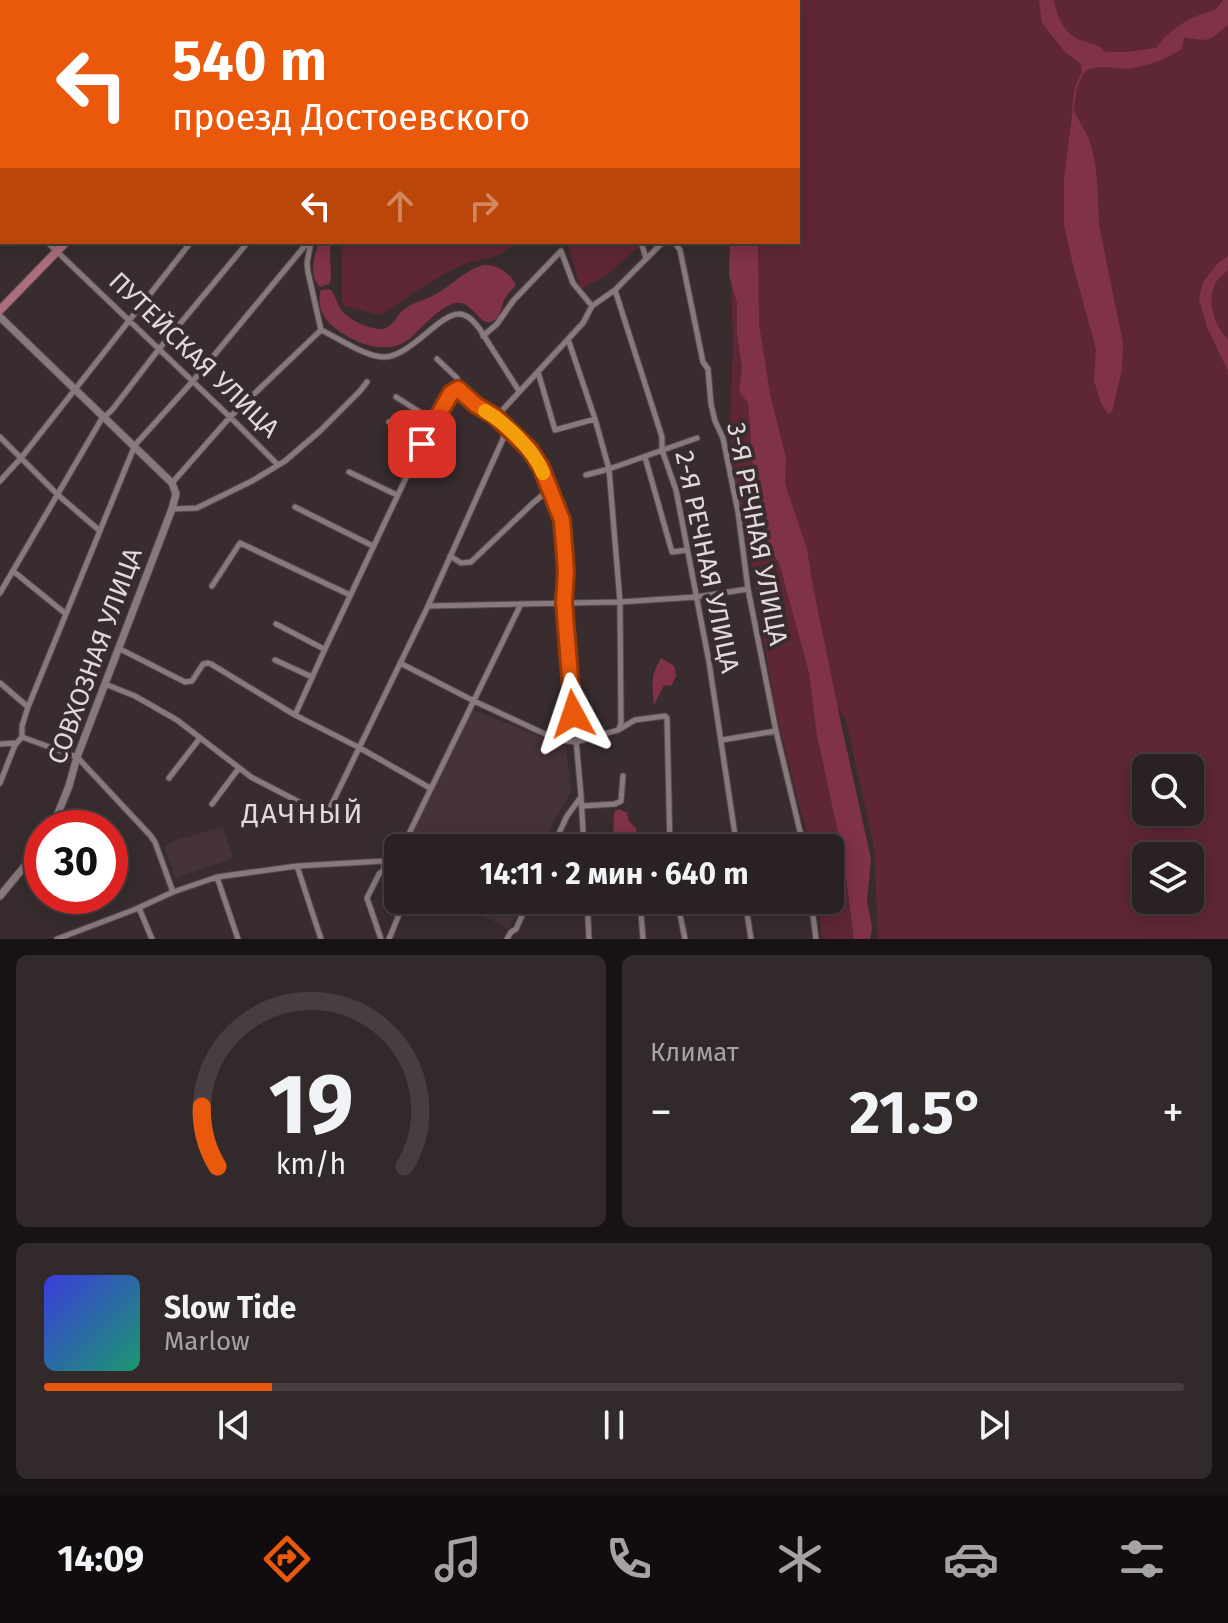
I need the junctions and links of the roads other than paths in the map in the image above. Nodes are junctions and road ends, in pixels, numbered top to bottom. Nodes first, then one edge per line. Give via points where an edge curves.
1 (49, 244) edge
2 (64, 244) edge
3 (190, 244) edge
4 (246, 244) edge
5 (308, 244) edge
6 (310, 244) edge
7 (559, 244) edge
8 (642, 244) edge
9 (661, 244) edge
10 (676, 244) edge
11 (57, 251) junction
12 (561, 251) junction
13 (646, 258) junction
14 (615, 290) junction
15 (592, 306) junction
16 (0, 310) edge
17 (0, 317) edge
18 (129, 319) junction
19 (321, 330) junction
20 (483, 336) junction
21 (568, 339) junction
22 (159, 349) junction
23 (437, 359) dead end
24 (538, 372) junction
25 (192, 382) junction
26 (367, 382) dead end
27 (75, 388) junction
28 (458, 389) junction
29 (519, 391) junction
30 (396, 397) dead end
31 (103, 417) junction
32 (230, 417) junction
33 (496, 417) junction
34 (595, 419) junction
35 (434, 421) junction
36 (389, 422) dead end
37 (501, 423) junction
38 (0, 437) edge
39 (697, 438) dead end
40 (422, 444) junction
41 (135, 445) junction
42 (662, 450) junction
43 (645, 457) junction
44 (21, 458) junction
45 (277, 464) junction
46 (609, 469) junction
47 (349, 472) dead end
48 (586, 475) dead end
49 (0, 481) edge
50 (172, 483) junction
51 (550, 489) junction
52 (58, 495) junction
53 (397, 495) junction
54 (295, 507) dead end
55 (172, 509) junction
56 (100, 531) junction
57 (373, 546) junction
58 (687, 550) junction
59 (450, 556) junction
60 (13, 571) junction
61 (212, 586) dead end
62 (748, 589) junction
63 (0, 593) edge
64 (350, 595) junction
65 (696, 597) junction
66 (564, 602) junction
67 (620, 602) junction
68 (521, 604) junction
69 (428, 606) junction
70 (66, 614) junction
71 (276, 624) dead end
72 (118, 648) junction
73 (325, 649) junction
74 (275, 660) dead end
75 (400, 663) junction
76 (312, 677) junction
77 (0, 683) edge
78 (104, 684) junction
79 (474, 701) junction
80 (28, 707) junction
81 (295, 715) junction
82 (618, 730) junction
83 (776, 731) junction
84 (22, 737) junction
85 (200, 738) junction
86 (722, 740) junction
87 (576, 742) junction
88 (17, 743) junction
89 (0, 744) edge
90 (360, 748) junction
91 (77, 757) junction
92 (239, 768) junction
93 (623, 776) dead end
94 (169, 778) dead end
95 (0, 783) edge
96 (430, 788) junction
97 (581, 796) junction
98 (212, 804) dead end
99 (582, 807) junction
100 (59, 810) edge
101 (570, 811) junction
102 (409, 834) edge
103 (559, 834) edge
104 (583, 834) edge
105 (670, 834) edge
106 (735, 834) edge
107 (802, 834) edge
108 (384, 861) edge
109 (297, 866) junction
110 (24, 867) edge
111 (384, 870) edge
112 (217, 877) junction
113 (173, 892) junction
114 (0, 896) edge
115 (139, 908) junction
116 (399, 914) edge
117 (523, 914) edge
118 (587, 914) edge
119 (641, 914) edge
120 (680, 914) edge
121 (747, 914) edge
122 (813, 914) edge
123 (57, 939) edge
124 (152, 939) edge
125 (238, 939) edge
126 (321, 939) edge
127 (381, 939) edge
128 (389, 939) edge
129 (507, 939) edge
130 (589, 939) edge
131 (643, 939) edge
132 (685, 939) edge
133 (751, 939) edge
134 (816, 939) edge

1 - 11 street, ПУТЕЙСКАЯ УЛИЦА
2 - 11 main road
3 - 18 street
4 - 22 street
5 - 25 street
6 - 19 street via 308,272
7 - 12 street
8 - 13 street
9 - 13 street
10 - 62 street, 3-Я РЕЧНАЯ УЛИЦА via 723,438
11 - 16 main road
11 - 18 street, ПУТЕЙСКАЯ УЛИЦА
12 - 15 street via 573,283
12 - 20 street
13 - 14 street
14 - 15 street
14 - 42 street, 2-Я РЕЧНАЯ УЛИЦА
15 - 21 street
17 - 27 street
18 - 22 street, ПУТЕЙСКАЯ УЛИЦА
18 - 27 street
19 - 20 street via 368,354 387,357 457,313 472,320
19 - 32 street
20 - 29 street
21 - 24 street
21 - 34 street
22 - 25 street, ПУТЕЙСКАЯ УЛИЦА
22 - 31 street
23 - 28 street via 457,378
24 - 29 street
24 - 34 street via 555,430
25 - 32 street, ПУТЕЙСКАЯ УЛИЦА
25 - 41 street
26 - 45 street via 320,431
27 - 31 street
27 - 44 street
28 - 33 street
28 - 35 street
29 - 33 street
30 - 35 street
31 - 41 street
31 - 52 street
32 - 45 street, ПУТЕЙСКАЯ УЛИЦА
32 - 50 street
33 - 37 street
34 - 46 street
35 - 40 street
36 - 40 street
37 - 51 street via 530,450
37 - 59 street via 503,439
38 - 44 street
39 - 42 street
40 - 53 street
41 - 50 street
41 - 56 street
42 - 43 street
42 - 58 street, 2-Я РЕЧНАЯ УЛИЦА
43 - 46 street
43 - 58 street via 672,552
44 - 49 street
44 - 52 street
45 - 55 street via 197,508
46 - 48 street
46 - 67 street
47 - 53 street
50 - 55 street, СОВХОЗНАЯ УЛИЦА
51 - 59 street via 471,562
51 - 66 street via 562,520
52 - 56 street
52 - 60 street
53 - 57 street
54 - 57 street
55 - 72 street, СОВХОЗНАЯ УЛИЦА
56 - 70 street
57 - 64 street
58 - 65 street, 2-Я РЕЧНАЯ УЛИЦА
59 - 69 street
60 - 63 street
60 - 70 street
61 - 64 street via 240,543
62 - 65 street
62 - 83 street, 3-Я РЕЧНАЯ УЛИЦА
64 - 73 street
65 - 67 street
65 - 86 street, 2-Я РЕЧНАЯ УЛИЦА
66 - 67 street
66 - 68 street
66 - 87 street
67 - 82 street
68 - 69 street
68 - 79 street
69 - 75 street
70 - 80 street
71 - 73 street
72 - 78 street, СОВХОЗНАЯ УЛИЦА
72 - 81 street via 185,682 208,663
73 - 76 street
74 - 76 street
75 - 79 street
75 - 90 street
76 - 81 street
77 - 80 street
78 - 85 street via 135,696
78 - 91 street, СОВХОЗНАЯ УЛИЦА
79 - 87 street via 558,740
79 - 96 street
80 - 84 street
81 - 90 street
82 - 87 street
82 - 105 street via 635,720 667,718
83 - 86 street
83 - 107 street, 3-Я РЕЧНАЯ УЛИЦА
84 - 88 street
84 - 91 street
85 - 92 street
85 - 94 street
86 - 106 street, 2-Я РЕЧНАЯ УЛИЦА
87 - 97 street
88 - 89 street
88 - 95 street
90 - 92 street via 326,816
90 - 96 street
91 - 100 street, СОВХОЗНАЯ УЛИЦА
91 - 113 street via 155,842
92 - 98 street
93 - 99 street via 621,801
96 - 102 street
97 - 99 street
97 - 101 street
99 - 101 street
99 - 104 street
101 - 103 street
108 - 109 street
109 - 112 street
109 - 126 street
110 - 114 street
111 - 127 street via 367,898
112 - 113 street
112 - 125 street
113 - 115 street
115 - 123 street
115 - 124 street
116 - 128 street
117 - 129 street
118 - 130 street
119 - 131 street
120 - 132 street
121 - 133 street
122 - 134 street

